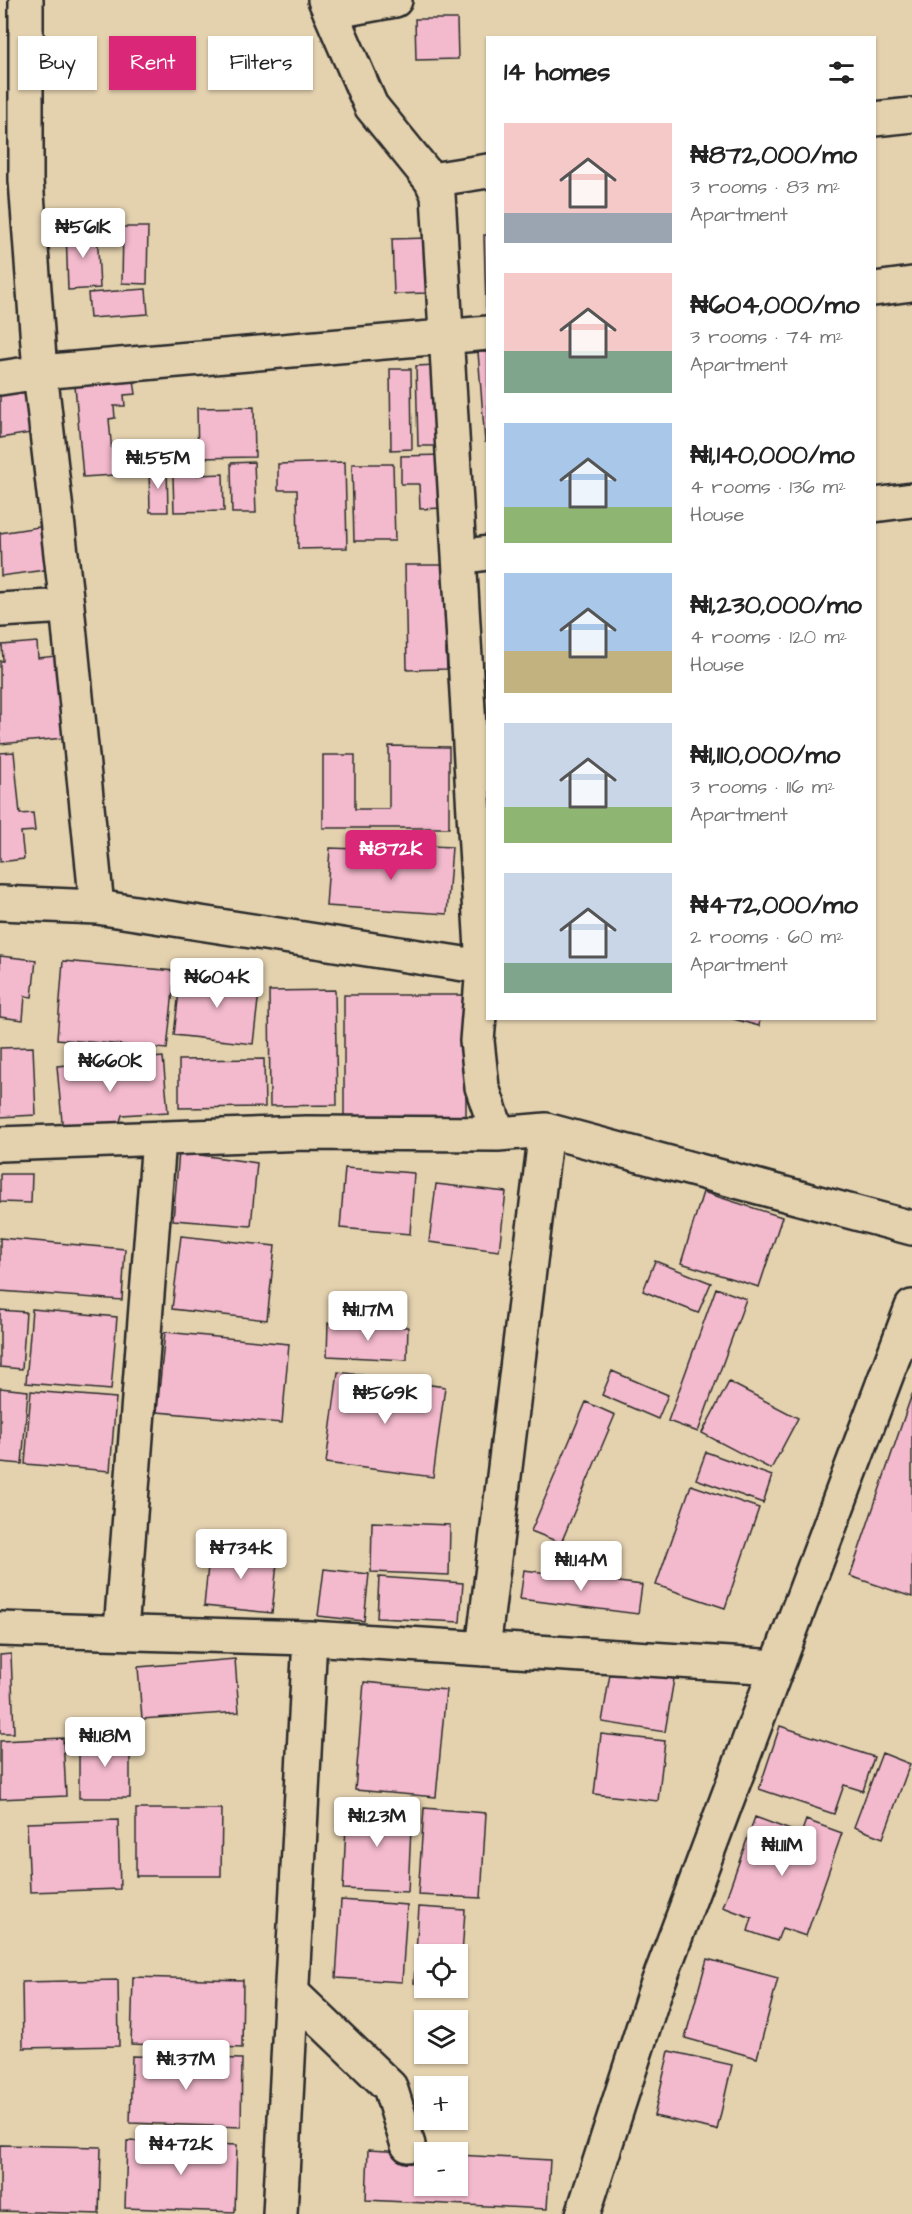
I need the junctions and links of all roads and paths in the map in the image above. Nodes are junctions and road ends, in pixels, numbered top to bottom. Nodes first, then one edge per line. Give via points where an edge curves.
1 (27, 0) edge
2 (395, 0) edge
3 (327, 6) edge
4 (912, 115) edge
5 (876, 120) edge
6 (486, 171) edge
7 (431, 180) junction
8 (13, 182) edge
9 (912, 284) edge
10 (876, 288) edge
11 (486, 333) edge
12 (447, 338) junction
13 (40, 372) junction
14 (0, 378) edge
15 (912, 500) edge
16 (876, 505) edge
17 (474, 555) edge
18 (67, 606) junction
19 (0, 610) edge
20 (0, 903) edge
21 (97, 907) junction
22 (483, 967) junction
23 (546, 1130) junction
24 (498, 1134) junction
25 (159, 1139) junction
26 (0, 1144) edge
27 (912, 1228) edge
28 (912, 1307) edge
29 (0, 1629) edge
30 (121, 1631) junction
31 (310, 1638) junction
32 (483, 1648) junction
33 (777, 1667) junction
34 (292, 1993) junction
35 (408, 2145) dead end
36 (280, 2214) edge
37 (583, 2214) edge

1 - 8 street
2 - 3 street
3 - 7 street via 371,106
4 - 5 street
6 - 7 street
7 - 12 street via 438,195
8 - 13 street
9 - 10 street
11 - 12 street
12 - 13 street
12 - 17 street
13 - 14 street
13 - 18 street
15 - 16 street
17 - 22 street
18 - 19 street
18 - 21 street
20 - 21 street
21 - 22 street
22 - 24 street via 477,1041 482,1087
23 - 24 street
23 - 27 street
23 - 32 street
24 - 25 street via 306,1133
25 - 26 street
25 - 30 street
28 - 33 street
29 - 30 street
30 - 31 street
31 - 32 street
31 - 34 street
32 - 33 street
33 - 37 street via 654,1994
34 - 35 street via 390,2087
34 - 36 street

